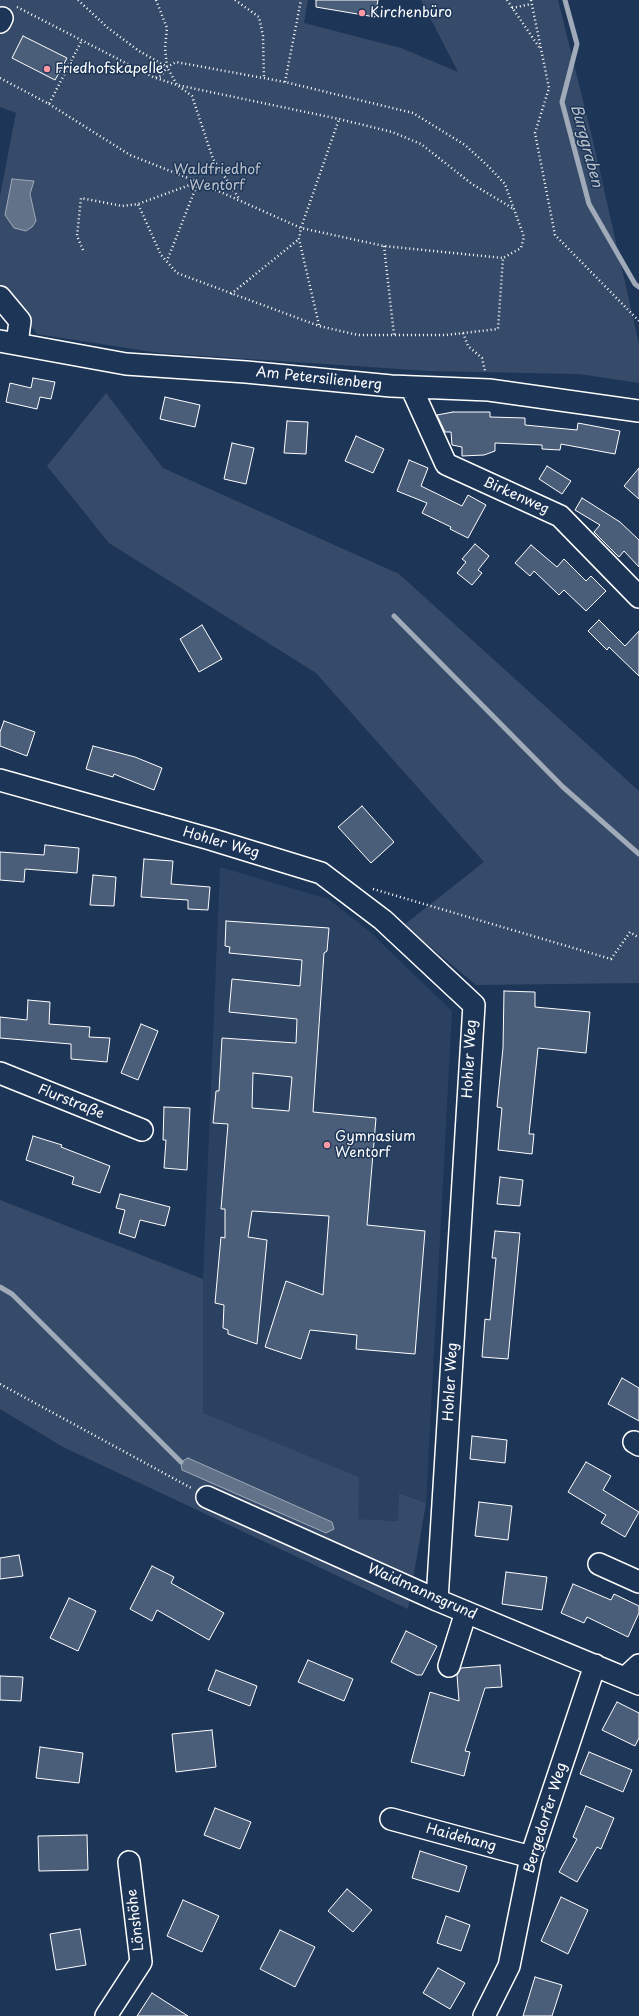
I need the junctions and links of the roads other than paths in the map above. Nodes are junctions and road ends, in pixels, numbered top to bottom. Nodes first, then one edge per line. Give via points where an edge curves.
1 (0, 297) edge
2 (8, 343) edge
3 (411, 387) junction
4 (639, 411) edge
5 (639, 597) edge
6 (0, 780) edge
7 (0, 1073) edge
8 (142, 1130) dead end
9 (207, 1497) road end
10 (599, 1564) dead end
11 (639, 1582) edge
12 (437, 1600) junction
13 (466, 1612) junction
14 (595, 1665) junction
15 (449, 1666) dead end
16 (634, 1675) edge
17 (391, 1819) dead end
18 (531, 1857) junction
19 (129, 1862) dead end
20 (106, 2016) edge
21 (484, 2016) edge

1 - 2 street via 20,321
2 - 3 street, Am Petersilienberg via 126,364
3 - 4 street, Am Petersilienberg via 489,390
3 - 5 street, Birkenweg via 446,464 560,516
6 - 12 street, Hohler Weg via 322,873 383,920 474,1006
7 - 8 street, Flurstraße
9 - 12 street, Waidmannsgrund
10 - 11 street
12 - 13 street, Waidmannsgrund
13 - 14 street, Waidmannsgrund
13 - 15 street
14 - 16 street, Waidmannsgrund
14 - 18 street, Bergedorfer Weg
17 - 18 street, Haidehang
18 - 21 street, Bergedorfer Weg via 509,1966
19 - 20 street, Lönshöhe via 141,1962

